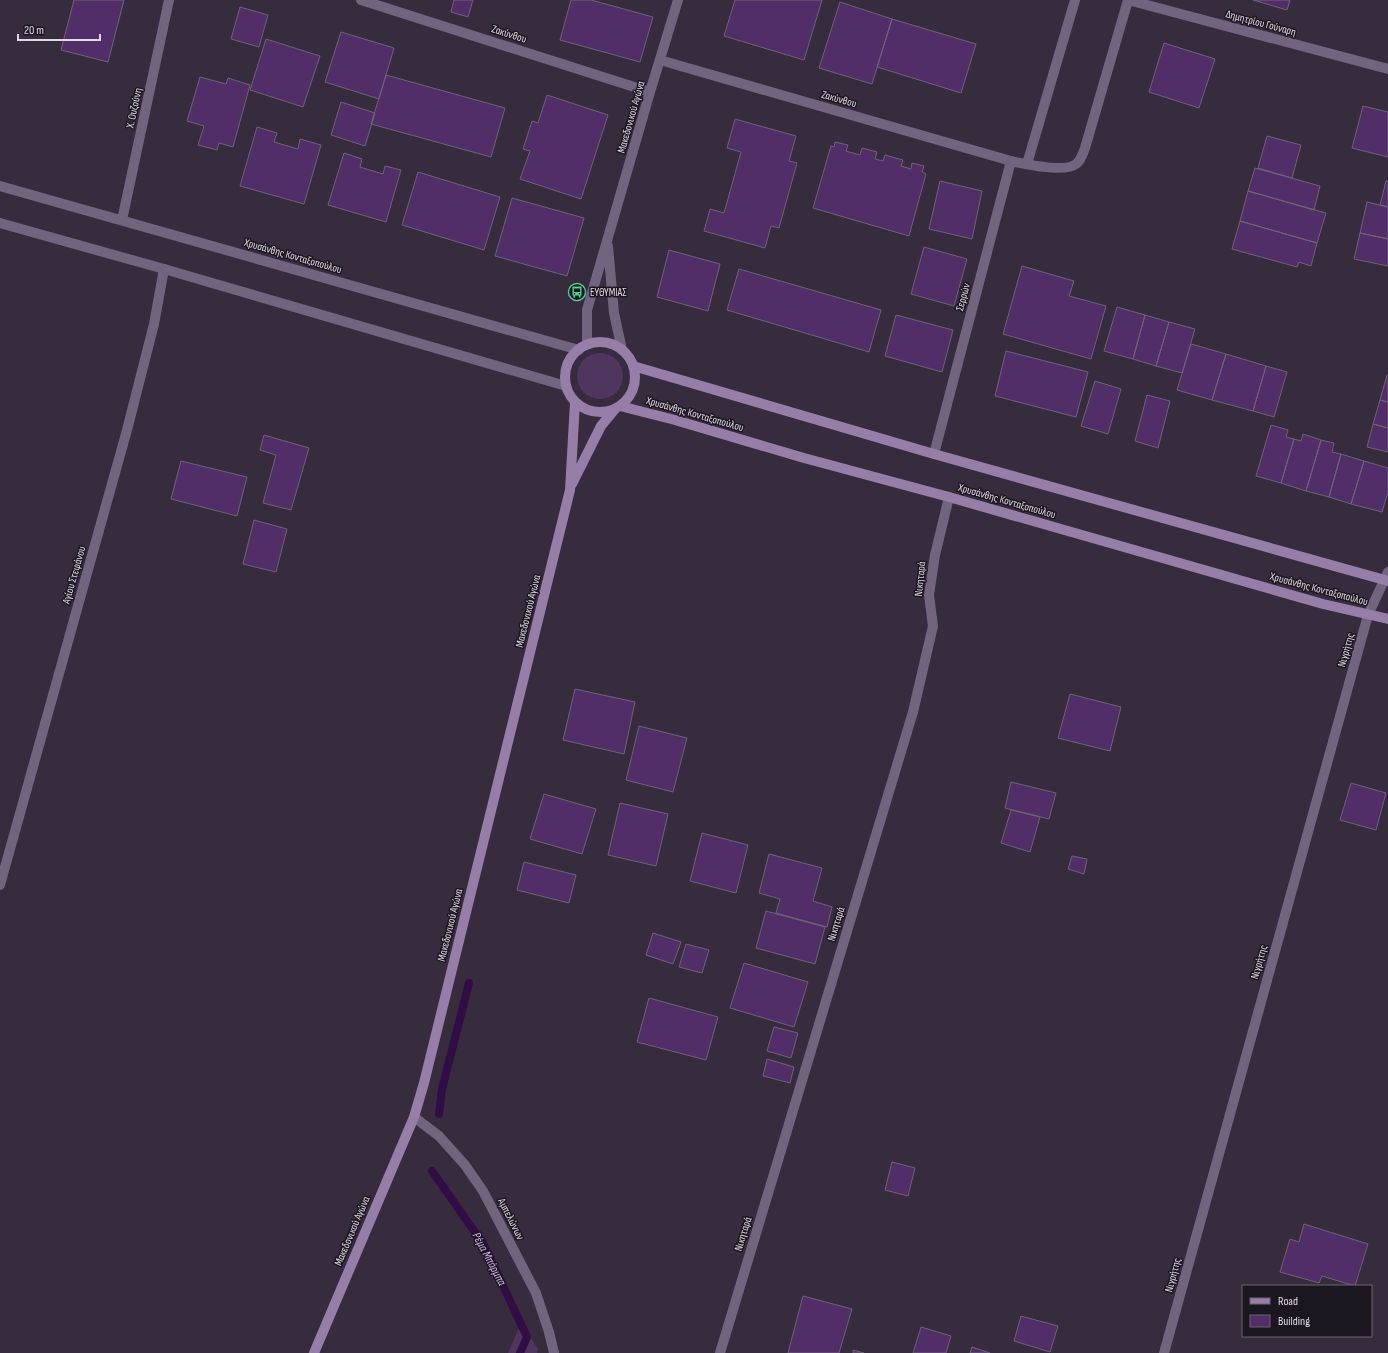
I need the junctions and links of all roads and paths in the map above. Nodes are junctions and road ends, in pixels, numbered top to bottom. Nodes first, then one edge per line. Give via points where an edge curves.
1 (169, 0) edge
2 (361, 0) edge
3 (678, 0) edge
4 (1075, 0) edge
5 (1128, 0) edge
6 (382, 3) edge
7 (660, 60) junction
8 (1388, 69) edge
9 (650, 92) junction
10 (1011, 161) junction
11 (1027, 164) junction
12 (0, 186) edge
13 (122, 220) junction
14 (0, 223) edge
15 (608, 240) junction
16 (164, 269) junction
17 (583, 348) junction
18 (622, 350) junction
19 (633, 366) junction
20 (566, 386) junction
21 (575, 402) junction
22 (617, 408) junction
23 (934, 454) junction
24 (570, 490) junction
25 (949, 497) junction
26 (1387, 577) edge
27 (1368, 615) junction
28 (1388, 619) edge
29 (0, 885) edge
30 (414, 1118) junction
31 (314, 1353) edge
32 (554, 1353) edge
33 (720, 1353) edge
34 (1164, 1353) edge

1 - 13 street, Χ. Ουζούνη
2 - 6 street, Ζακύνθου
3 - 7 street, Μακεδονικού Αγώνα
4 - 11 street
5 - 8 street, Δημητρίου Γούναρη
5 - 11 street via 1085,148 1076,165 1059,168
6 - 9 street, Ζακύνθου
7 - 9 street, Μακεδονικού Αγώνα
7 - 10 street, Ζακύνθου
9 - 15 street, Μακεδονικού Αγώνα
10 - 11 street
10 - 23 street, Σερρών
12 - 13 street, Χρυσάνθης Κονταξοπούλου
13 - 17 street, Χρυσάνθης Κονταξοπούλου
14 - 16 street
15 - 17 street, Μακεδονικού Αγώνα via 587,310
15 - 18 street, Μακεδονικού Αγώνα via 614,313
16 - 20 street
16 - 29 street, Αγίου Στεφάνου via 154,324 129,423
17 - 18 main road via 595,343 605,343
17 - 20 main road via 572,357 567,366
18 - 19 main road
19 - 22 main road via 633,388 628,398
19 - 23 main road
20 - 21 main road
21 - 22 main road via 594,412
21 - 24 main road
22 - 24 main road via 600,426
22 - 25 main road, Χρυσάνθης Κονταξοπούλου via 675,420
23 - 26 main road
24 - 30 main road, Μακεδονικού Αγώνα
25 - 27 main road, Χρυσάνθης Κονταξοπούλου
25 - 33 street, Νικηταρά via 935,555 929,595 933,626 913,712
26 - 27 street, Νιγρήτης
27 - 28 main road, Χρυσάνθης Κονταξοπούλου
27 - 34 street, Νιγρήτης
30 - 31 main road, Μακεδονικού Αγώνα
30 - 32 street, Αμπελώνων via 439,1136 465,1165 483,1191 536,1293

